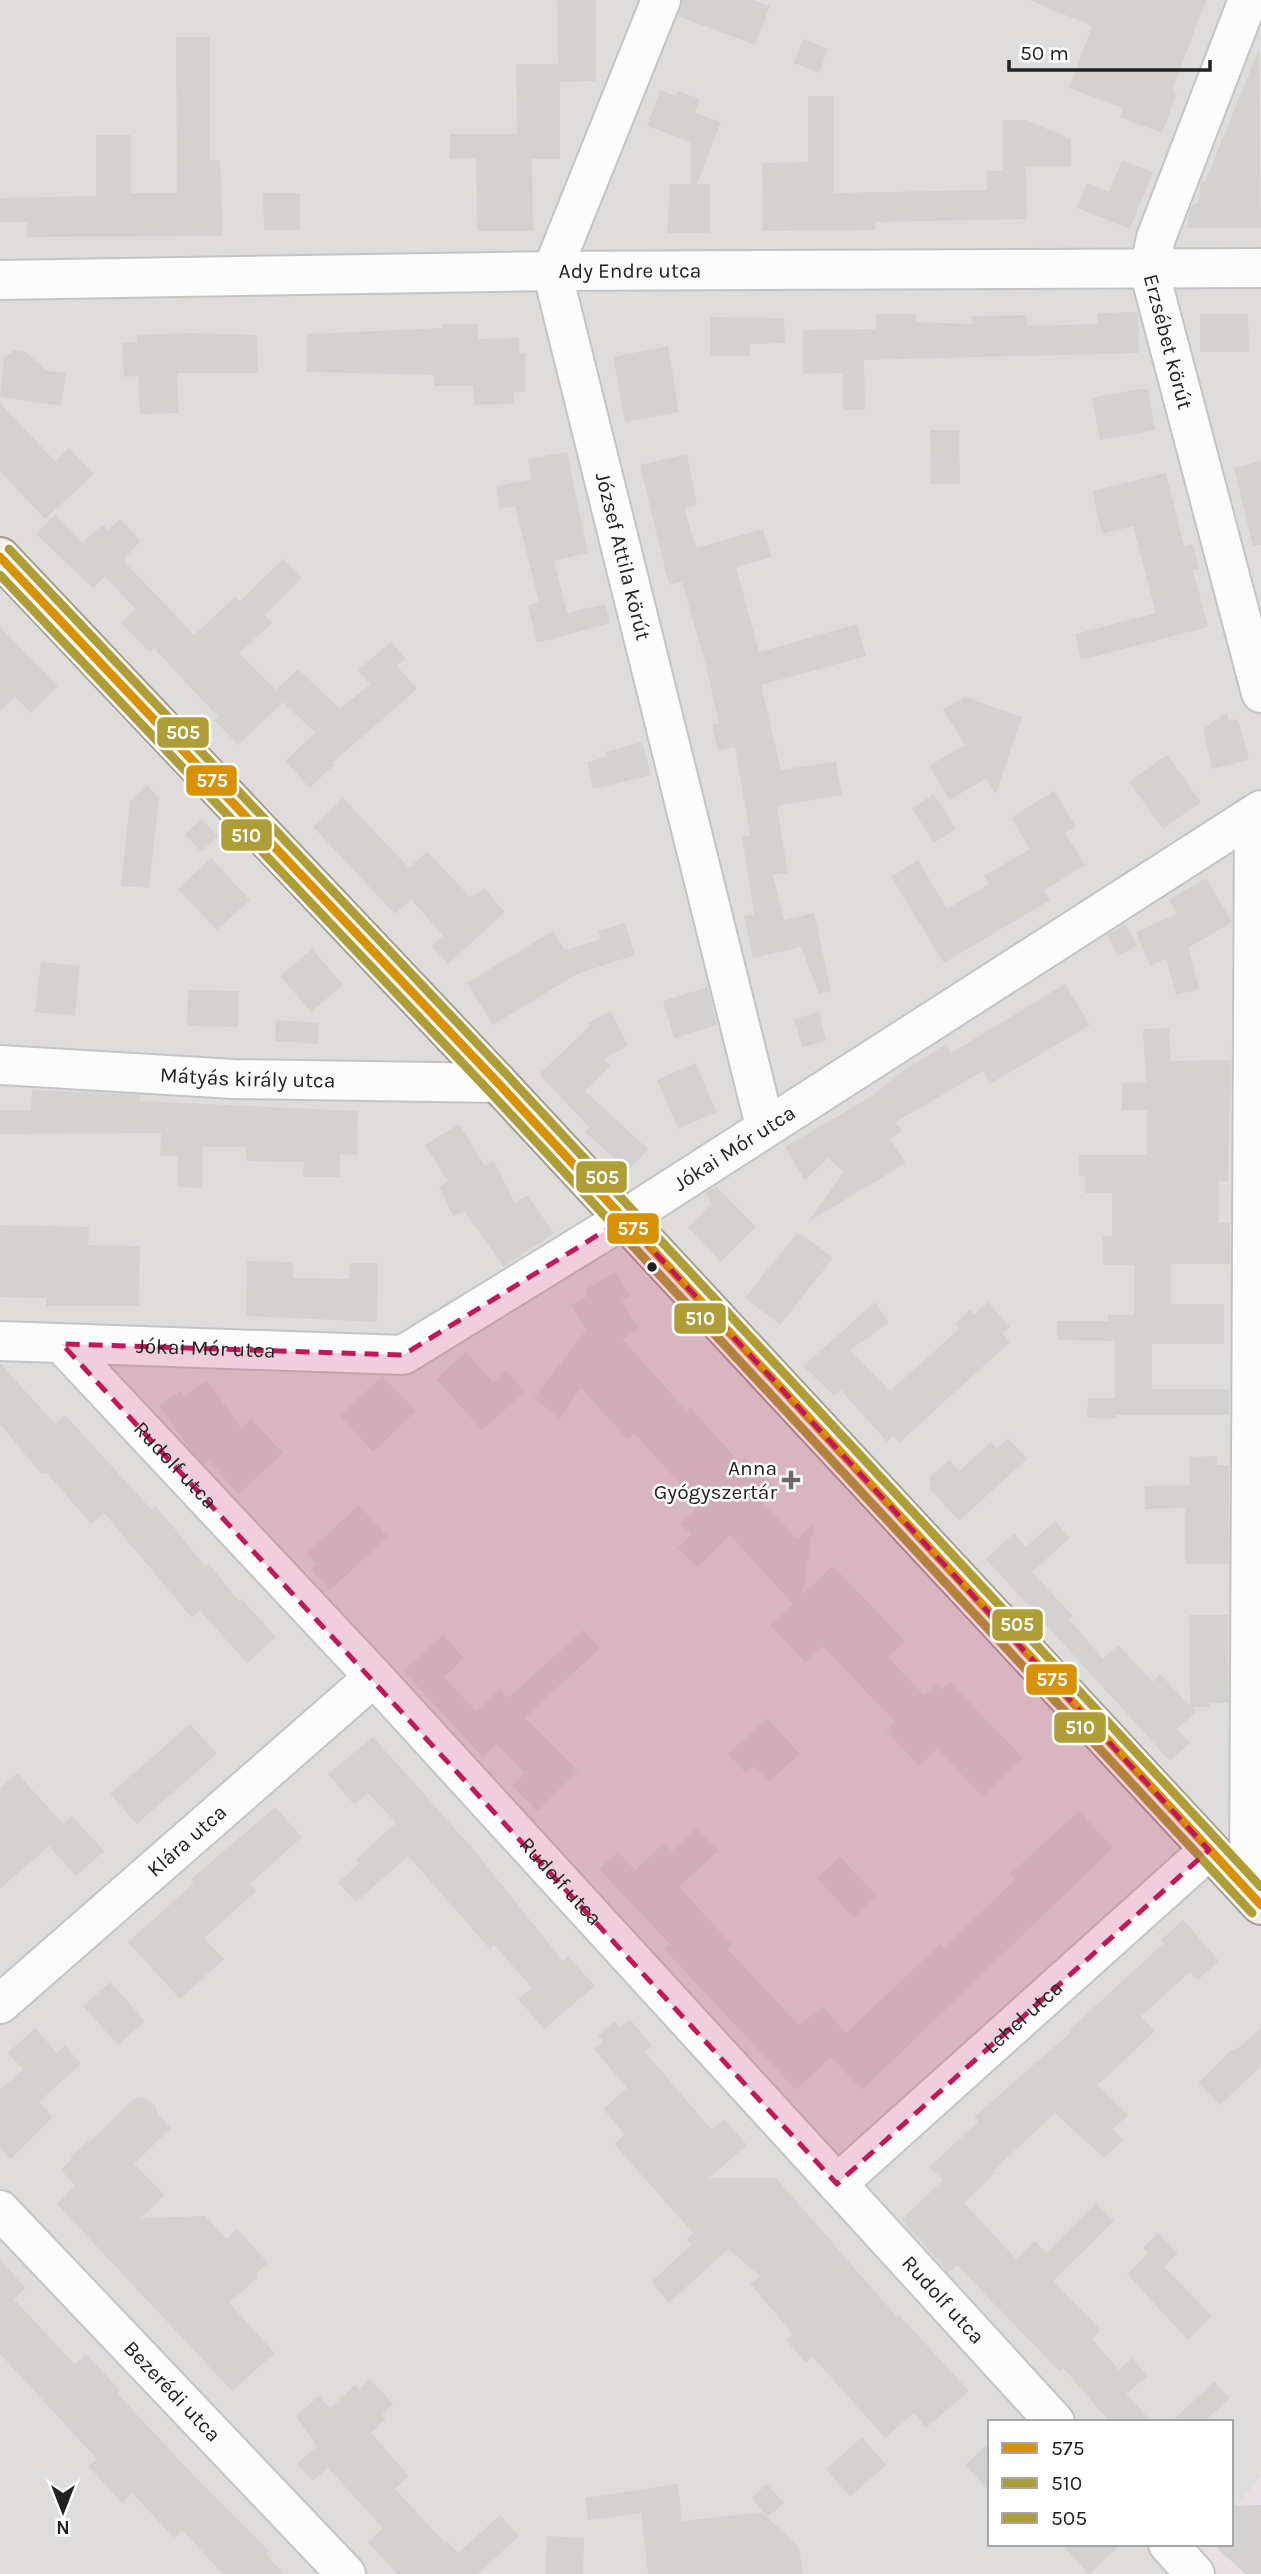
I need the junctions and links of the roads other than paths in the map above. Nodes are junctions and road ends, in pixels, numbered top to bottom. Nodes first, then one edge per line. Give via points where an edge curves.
1 (662, 0) edge
2 (1248, 0) edge
3 (1261, 268) edge
4 (1149, 270) junction
5 (552, 271) junction
6 (0, 280) edge
7 (0, 557) edge
8 (1261, 693) edge
9 (1257, 812) edge
10 (0, 1065) edge
11 (498, 1083) junction
12 (765, 1126) junction
13 (624, 1219) junction
14 (0, 1341) edge
15 (62, 1344) junction
16 (374, 1677) junction
17 (1209, 1850) junction
18 (1255, 1899) edge
19 (0, 2004) edge
20 (837, 2184) junction
21 (0, 2210) edge
22 (1053, 2420) edge
23 (1170, 2546) edge
24 (346, 2574) edge
25 (1195, 2574) edge

1 - 5 street
2 - 4 street, Erzsébet körút via 1156,238
3 - 4 street, Ady Endre utca
4 - 5 street, Ady Endre utca
4 - 8 street, Erzsébet körút
5 - 6 street, Ady Endre utca
5 - 12 street, József Attila körút
7 - 11 main road
9 - 12 street, Jókai Mór utca
9 - 18 street
10 - 11 street, Mátyás király utca via 233,1079
11 - 13 main road
12 - 13 street, Jókai Mór utca
13 - 15 street, Jókai Mór utca via 402,1355
13 - 17 main road
14 - 15 street, Jókai Mór utca
15 - 16 street, Rudolf utca
16 - 19 street, Klára utca
16 - 20 street, Rudolf utca
17 - 18 main road
17 - 20 street, Lehel utca
20 - 22 street, Rudolf utca
21 - 24 street, Bezerédi utca
23 - 25 street

